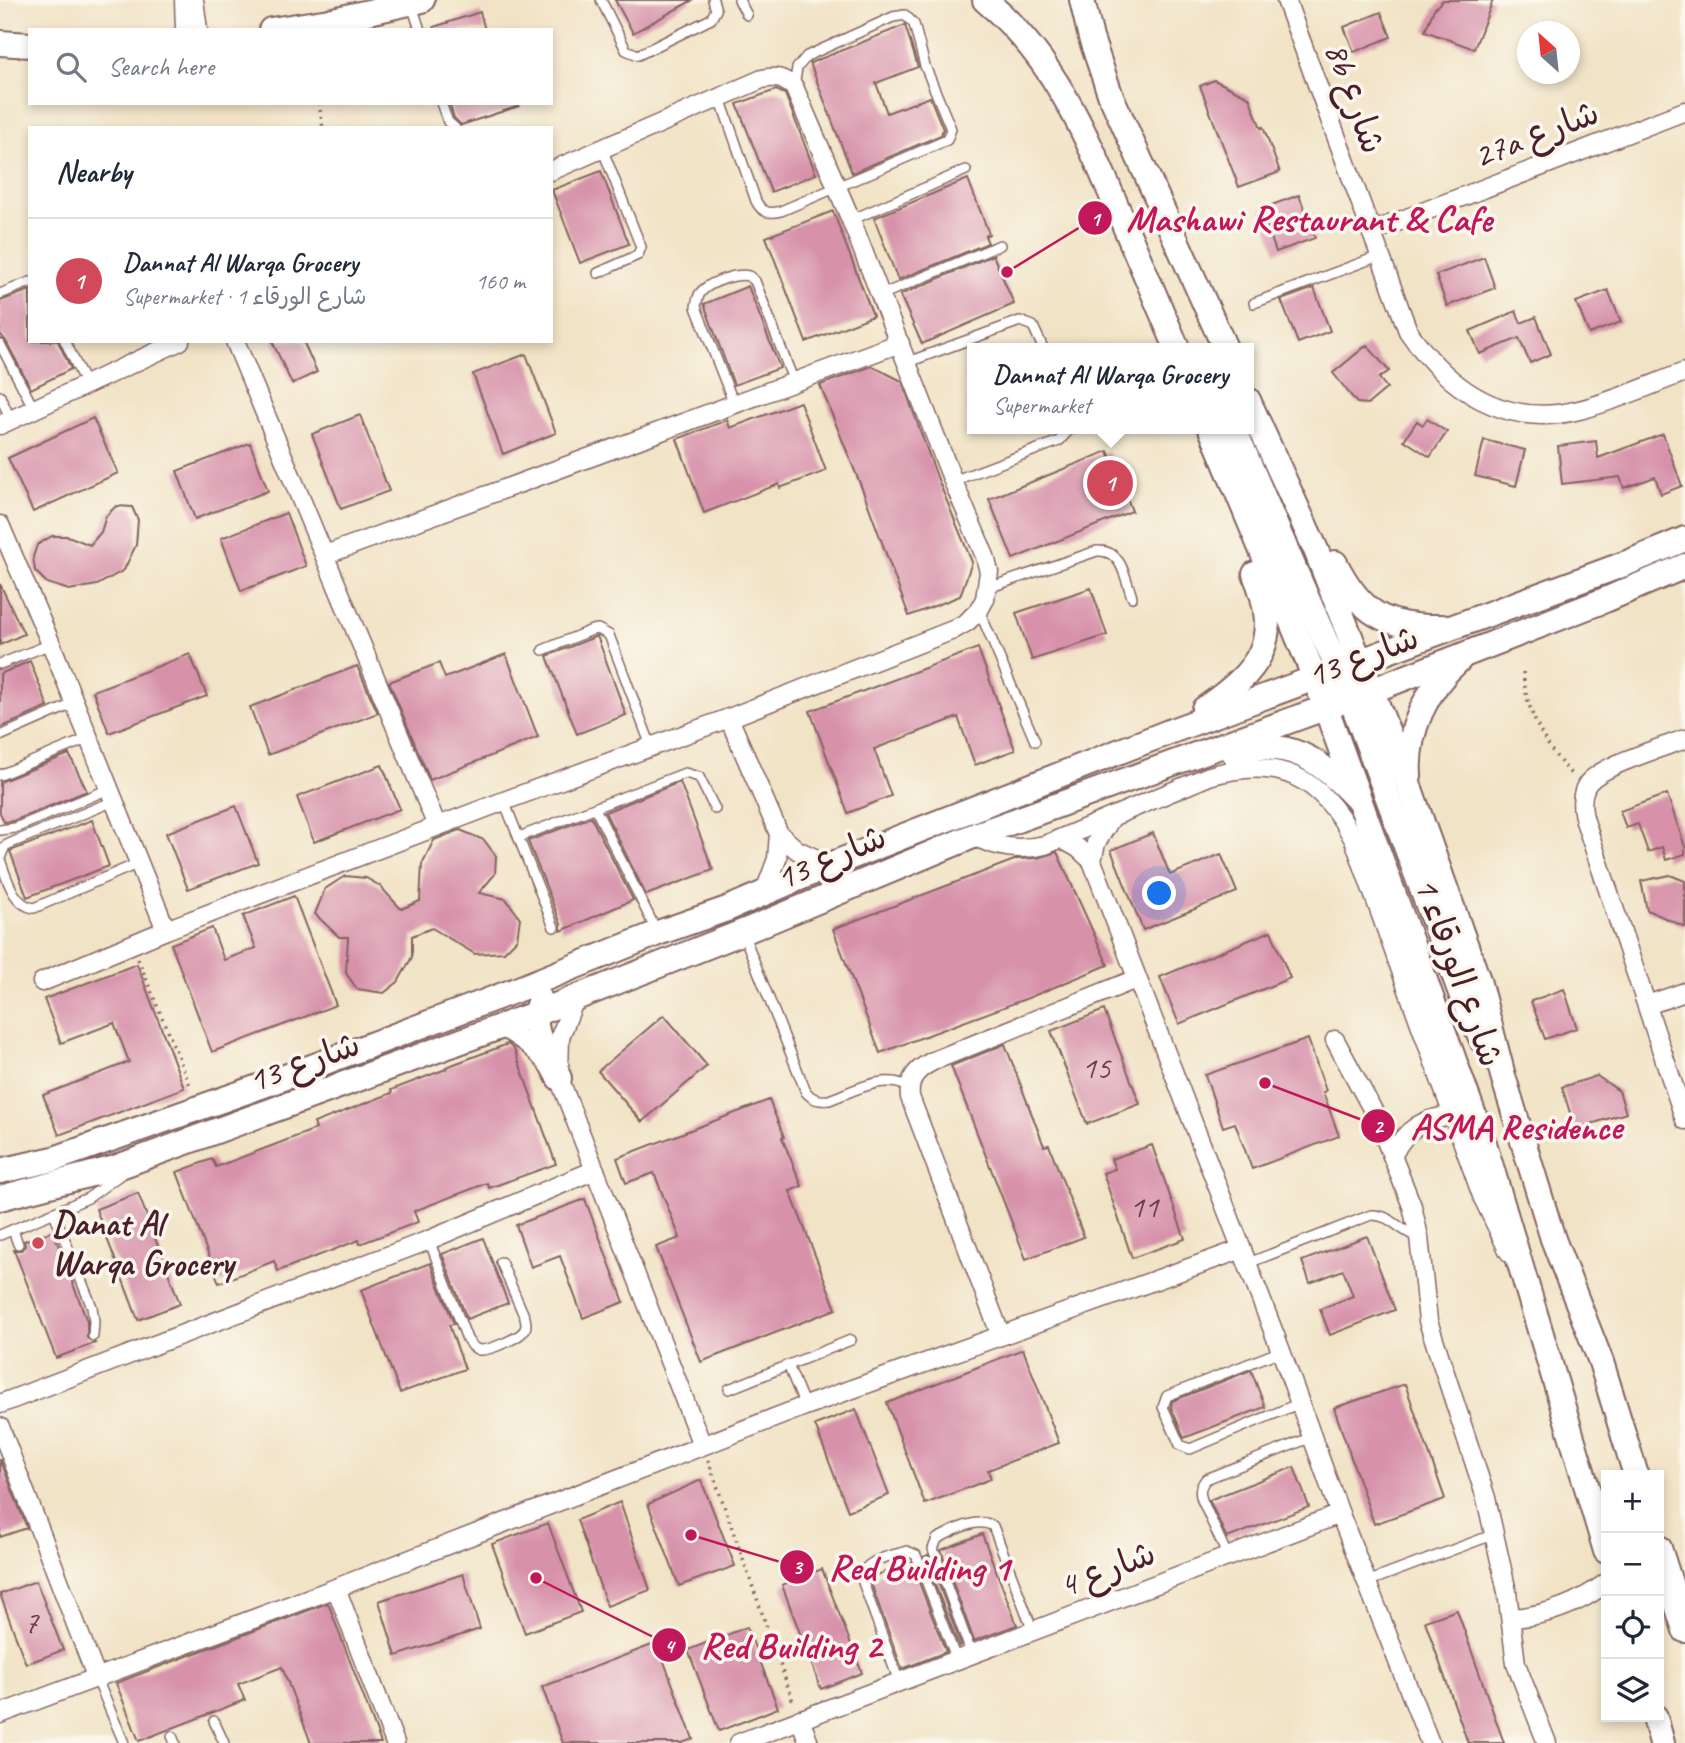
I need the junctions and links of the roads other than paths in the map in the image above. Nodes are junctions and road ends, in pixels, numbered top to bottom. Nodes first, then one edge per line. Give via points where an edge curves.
1 (184, 0) edge
2 (194, 0) edge
3 (601, 0) edge
4 (713, 0) edge
5 (739, 0) edge
6 (985, 0) edge
7 (1082, 0) edge
8 (1289, 1) edge
9 (406, 3) edge
10 (747, 15) dead end
11 (185, 28) edge
12 (198, 28) edge
13 (281, 28) edge
14 (419, 28) edge
15 (0, 43) edge
16 (28, 45) edge
17 (794, 87) junction
18 (720, 98) junction
19 (442, 105) edge
20 (1685, 111) edge
21 (453, 126) edge
22 (602, 148) junction
23 (553, 170) edge
24 (966, 170) dead end
25 (838, 187) junction
26 (851, 220) junction
27 (1371, 232) junction
28 (1000, 245) dead end
29 (1379, 256) junction
30 (598, 273) dead end
31 (28, 283) edge
32 (0, 294) edge
33 (881, 295) junction
34 (1254, 303) dead end
35 (66, 343) edge
36 (176, 343) edge
37 (235, 343) edge
38 (900, 343) junction
39 (1041, 343) edge
40 (1175, 343) edge
41 (1223, 343) edge
42 (0, 344) edge
43 (908, 362) junction
44 (1685, 372) edge
45 (794, 382) junction
46 (86, 385) junction
47 (0, 396) edge
48 (734, 404) junction
49 (34, 409) junction
50 (1254, 413) edge
51 (6, 422) edge
52 (1065, 434) edge
53 (1213, 434) edge
54 (1236, 434) edge
55 (953, 481) junction
56 (0, 525) edge
57 (1255, 533) junction
58 (1685, 539) edge
59 (1316, 550) junction
60 (325, 555) junction
61 (1685, 566) edge
62 (988, 588) junction
63 (1132, 597) dead end
64 (979, 610) junction
65 (1460, 625) junction
66 (51, 643) junction
67 (543, 650) dead end
68 (1465, 655) junction
69 (0, 664) edge
70 (1338, 670) junction
71 (1361, 695) junction
72 (75, 703) junction
73 (1326, 708) junction
74 (729, 718) junction
75 (1174, 730) junction
76 (0, 736) edge
77 (89, 738) junction
78 (1685, 739) edge
79 (1035, 741) dead end
80 (651, 746) junction
81 (1188, 758) junction
82 (0, 775) edge
83 (1409, 786) junction
84 (112, 795) junction
85 (504, 801) junction
86 (1362, 806) junction
87 (595, 808) junction
88 (715, 809) dead end
89 (1112, 817) junction
90 (437, 826) junction
91 (0, 830) edge
92 (779, 834) junction
93 (973, 835) junction
94 (519, 837) junction
95 (1062, 839) junction
96 (0, 859) edge
97 (1092, 861) junction
98 (139, 863) junction
99 (830, 865) junction
100 (764, 894) junction
101 (554, 927) dead end
102 (166, 930) junction
103 (743, 932) junction
104 (658, 933) junction
105 (1136, 979) junction
106 (42, 982) dead end
107 (1685, 992) edge
108 (575, 999) junction
109 (1647, 1005) junction
110 (535, 1014) junction
111 (500, 1027) junction
112 (1335, 1040) dead end
113 (1503, 1076) junction
114 (559, 1077) junction
115 (909, 1087) junction
116 (1454, 1116) junction
117 (1685, 1120) edge
118 (1393, 1155) junction
119 (131, 1162) junction
120 (595, 1170) junction
121 (0, 1171) edge
122 (0, 1198) edge
123 (54, 1213) junction
124 (13, 1230) junction
125 (0, 1235) edge
126 (1419, 1237) junction
127 (429, 1240) junction
128 (18, 1244) dead end
129 (1244, 1256) junction
130 (501, 1262) dead end
131 (1519, 1267) junction
132 (93, 1336) dead end
133 (1001, 1336) junction
134 (851, 1340) dead end
135 (1281, 1351) junction
136 (788, 1365) junction
137 (729, 1389) dead end
138 (1300, 1403) junction
139 (0, 1404) edge
140 (805, 1406) junction
141 (0, 1427) edge
142 (1312, 1437) junction
143 (702, 1445) junction
144 (1634, 1470) edge
145 (1340, 1514) junction
146 (1494, 1534) junction
147 (1601, 1535) edge
148 (1228, 1557) junction
149 (1664, 1564) edge
150 (1367, 1582) junction
151 (1601, 1586) edge
152 (336, 1588) junction
153 (1511, 1618) junction
154 (1685, 1630) edge
155 (1033, 1631) junction
156 (964, 1658) junction
157 (97, 1679) junction
158 (899, 1682) junction
159 (0, 1714) edge
160 (800, 1719) junction
161 (214, 1721) dead end
162 (1656, 1722) edge
163 (124, 1743) edge
164 (224, 1743) edge
165 (395, 1743) edge
166 (739, 1743) edge
167 (809, 1743) edge
168 (1430, 1743) edge
169 (1547, 1743) edge
170 (1662, 1743) edge

1 - 11 street
2 - 12 street
3 - 4 lane via 626,50 638,55 711,19 716,10
5 - 10 lane
6 - 40 main road via 1031,46 1060,87 1091,146
7 - 41 main road via 1110,94
8 - 27 street, 8b شارع
9 - 13 main road
9 - 14 lane
15 - 16 main road
17 - 18 street via 773,77
17 - 25 street
17 - 25 lane via 797,68 807,55 899,15 914,24 951,135
18 - 22 street
18 - 25 lane via 760,208 774,213
19 - 21 lane
20 - 27 street, 27a شارع
22 - 23 street
22 - 30 lane via 641,247 638,255
24 - 26 lane
25 - 26 street
26 - 33 street
27 - 29 street, 8b شارع
28 - 33 lane
29 - 34 lane
29 - 44 street, 8b شارع via 1408,331 1427,358 1478,398 1508,410 1532,414 1579,410
31 - 32 lane
33 - 38 street
35 - 46 lane
36 - 46 street
37 - 60 street
38 - 43 street
38 - 45 street
39 - 43 lane via 1033,326 1020,321
42 - 49 lane
43 - 55 street
45 - 48 street
45 - 48 lane via 755,281 750,276 736,276 704,290 696,307
46 - 49 street
47 - 51 lane
48 - 60 street
49 - 51 street
50 - 59 main road, شارع الورقاء 1
52 - 55 lane via 1059,441
53 - 57 main road, شارع الورقاء 1
54 - 70 main road
55 - 62 street via 985,556
56 - 66 street
57 - 70 main road, شارع الورقاء 1
57 - 75 main road via 1250,557 1266,605 1265,645 1240,682
58 - 65 main road, شارع 13
59 - 65 main road via 1331,558 1352,594 1377,616 1421,627
59 - 70 main road, شارع الورقاء 1
60 - 90 street
61 - 68 main road, شارع 13
62 - 63 lane via 1104,550 1118,557
62 - 64 street
64 - 74 street via 953,630
64 - 79 lane
65 - 70 main road, شارع 13
66 - 69 lane
66 - 72 street
67 - 80 lane via 592,630 609,635
68 - 71 main road, شارع 13
68 - 83 main road via 1438,681 1420,713 1410,749
70 - 71 main road
70 - 73 main road, شارع الورقاء 1
70 - 75 main road, شارع 13
71 - 73 main road, شارع 13
71 - 83 main road, شارع الورقاء 1
71 - 113 main road via 1462,996
72 - 76 lane
72 - 77 street
73 - 81 main road, شارع 13
73 - 86 main road, شارع الورقاء 1
74 - 80 street
74 - 92 street
75 - 99 main road, شارع 13
77 - 82 lane
77 - 84 street
78 - 109 street via 1597,774 1585,787 1582,803
80 - 85 street
81 - 86 main road via 1211,760 1252,748 1292,751 1329,770
81 - 93 main road, شارع 13
83 - 113 main road, شارع الورقاء 1 via 1478,980
84 - 91 lane
84 - 96 lane via 5,846
84 - 98 street
85 - 90 street
85 - 94 lane
86 - 131 main road, شارع الورقاء 1 via 1483,1140
87 - 88 lane via 685,773 699,777
87 - 94 lane
87 - 104 lane
89 - 95 street
89 - 97 street via 1096,843
89 - 116 street via 1231,769 1277,770 1313,786 1332,803 1354,840
90 - 102 street
92 - 99 street via 797,850
92 - 100 street via 778,859
93 - 95 street via 1008,849
93 - 103 main road, شارع 13
94 - 101 lane
95 - 97 street
96 - 98 lane via 18,901 34,908
97 - 105 street
98 - 102 street
99 - 100 main road, شارع 13
100 - 104 main road, شارع 13
102 - 106 street
103 - 108 main road, شارع 13
103 - 115 lane via 812,1098 829,1100 885,1081
104 - 110 main road via 630,955 548,991
104 - 121 main road, شارع 13 via 199,1108 54,1159
105 - 115 street via 933,1060 913,1074
105 - 129 street
107 - 109 street
108 - 110 main road, شارع 13
108 - 114 street via 560,1037
109 - 117 street
110 - 111 main road, شارع 13
110 - 114 main road via 537,1035
111 - 114 street via 529,1044
111 - 119 main road, شارع 13
112 - 118 street
113 - 144 main road, شارع الورقاء 1 via 1553,1238 1601,1363
114 - 120 street
115 - 133 street
116 - 118 street via 1433,1118 1412,1128
116 - 131 street via 1489,1215
118 - 126 street
119 - 122 main road, شارع 13
119 - 123 lane via 96,1194
120 - 127 street
120 - 143 street
123 - 124 lane
123 - 132 lane via 92,1307
124 - 125 lane
124 - 128 lane
126 - 129 lane via 1376,1214
126 - 146 street via 1428,1321
127 - 130 lane via 469,1344 478,1349 515,1338 526,1326
127 - 139 street
129 - 133 street
129 - 135 street
131 - 147 main road, شارع الورقاء 1
133 - 140 street
134 - 136 lane
135 - 138 street
135 - 138 lane via 1167,1396 1163,1407 1180,1445 1190,1449
136 - 137 lane
136 - 140 lane
138 - 142 street
140 - 143 street
141 - 157 street
142 - 145 street
142 - 148 lane via 1206,1479 1201,1485 1199,1493
143 - 152 street
145 - 148 street, شارع 4
145 - 150 street
146 - 150 lane
146 - 153 street
148 - 155 street, شارع 4
149 - 154 main road
150 - 168 street
151 - 153 street via 1554,1611
152 - 157 street
152 - 165 street
153 - 169 street via 1516,1664
155 - 156 street, شارع 4
155 - 156 lane via 993,1526 974,1523 937,1539 933,1549
156 - 158 street, شارع 4
156 - 158 lane via 916,1555 908,1551 873,1562 860,1577
157 - 159 street
157 - 163 lane
158 - 160 street, شارع 4
160 - 166 street, شارع 4
160 - 167 street
161 - 164 lane
162 - 170 main road

